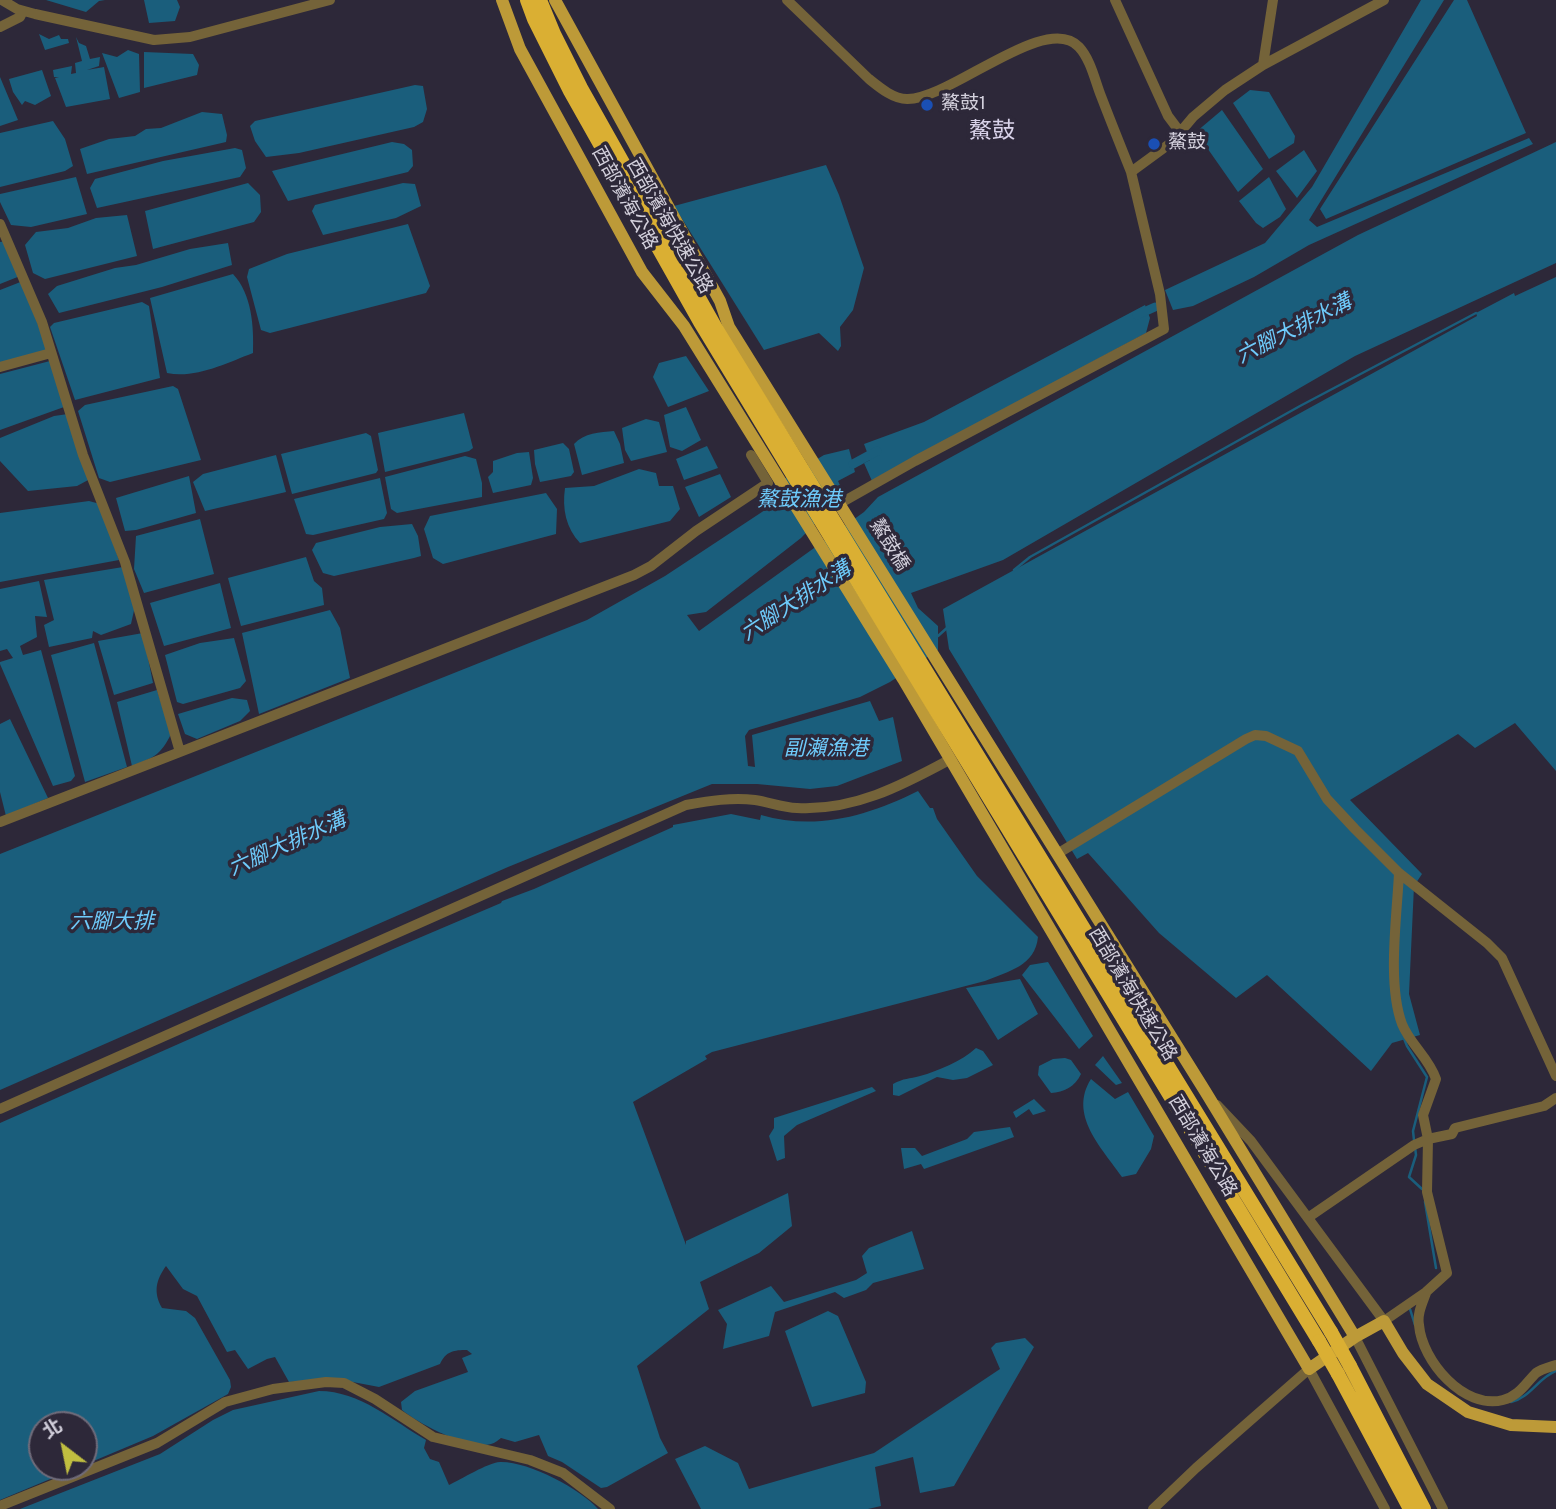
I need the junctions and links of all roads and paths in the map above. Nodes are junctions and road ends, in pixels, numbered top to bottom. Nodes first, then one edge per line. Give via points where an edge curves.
1 (2, 0) edge
2 (330, 0) edge
3 (502, 0) edge
4 (527, 0) edge
5 (540, 0) edge
6 (555, 0) edge
7 (787, 0) edge
8 (1115, 0) edge
9 (1273, 0) edge
10 (1384, 0) edge
11 (23, 11) junction
12 (0, 27) edge
13 (1263, 65) junction
14 (1180, 132) junction
15 (1131, 172) junction
16 (0, 223) edge
17 (51, 352) junction
18 (0, 367) edge
19 (751, 455) dead end
20 (794, 464) junction
21 (839, 504) junction
22 (937, 659) joint
23 (912, 670) junction
24 (180, 752) junction
25 (949, 760) junction
26 (0, 822) edge
27 (1057, 855) junction
28 (1399, 873) junction
29 (1556, 1076) edge
30 (1205, 1091) junction
31 (1556, 1098) edge
32 (0, 1109) edge
33 (1428, 1139) junction
34 (1309, 1217) junction
35 (1426, 1292) junction
36 (1384, 1321) junction
37 (1354, 1337) junction
38 (1556, 1365) edge
39 (1309, 1369) junction
40 (1344, 1370) junction
41 (1556, 1427) edge
42 (0, 1506) edge
43 (610, 1509) edge
44 (1153, 1509) edge
45 (1385, 1509) edge
46 (1410, 1509) edge
47 (1424, 1509) edge
48 (1443, 1509) edge

1 - 11 street
2 - 11 street via 190,37 154,40
3 - 20 main road, 西部濱海公路 via 520,50 642,272
4 - 20 highway, 西部濱海快速公路 via 633,207 700,322
5 - 20 highway, 西部濱海快速公路 via 581,88
6 - 20 main road, 西部濱海公路 via 720,301
7 - 15 street via 869,79 906,99 951,84 1038,41 1072,40 1087,58
8 - 14 street via 1168,116
9 - 13 street
10 - 13 street
11 - 12 street via 14,22
13 - 14 street via 1210,102
14 - 15 street
15 - 21 street via 1164,329
16 - 17 street via 43,322
17 - 18 street
17 - 24 street via 83,455 125,562
19 - 24 street via 768,483 634,575
20 - 21 main road, 鰲鼓橋
20 - 23 highway
21 - 22 main road, 鰲鼓橋
22 - 27 main road, 西部濱海公路
23 - 25 main road, 西部濱海公路
23 - 40 highway, 西部濱海快速公路, bridge
24 - 26 street
25 - 32 street via 851,804 794,808 718,799 686,805
25 - 39 main road, 西部濱海公路
27 - 28 street via 1246,739 1266,736 1298,751 1327,799
27 - 30 main road, 西部濱海公路
28 - 29 street via 1502,958
28 - 33 street via 1395,994 1407,1036 1436,1079 1423,1115
30 - 34 street via 1251,1141
30 - 37 main road, 西部濱海公路
31 - 33 street via 1544,1106
33 - 34 street
33 - 35 street via 1427,1192 1447,1273
34 - 36 street
35 - 36 street
35 - 38 street via 1419,1313 1422,1339 1454,1387 1474,1399 1506,1400 1538,1371
36 - 37 main road
36 - 41 main road via 1427,1384 1468,1412 1511,1425
37 - 39 main road
37 - 48 street
39 - 44 street
39 - 45 street
40 - 46 highway
40 - 47 highway
42 - 43 street via 157,1443 225,1402 326,1382 344,1383 433,1437 563,1473

